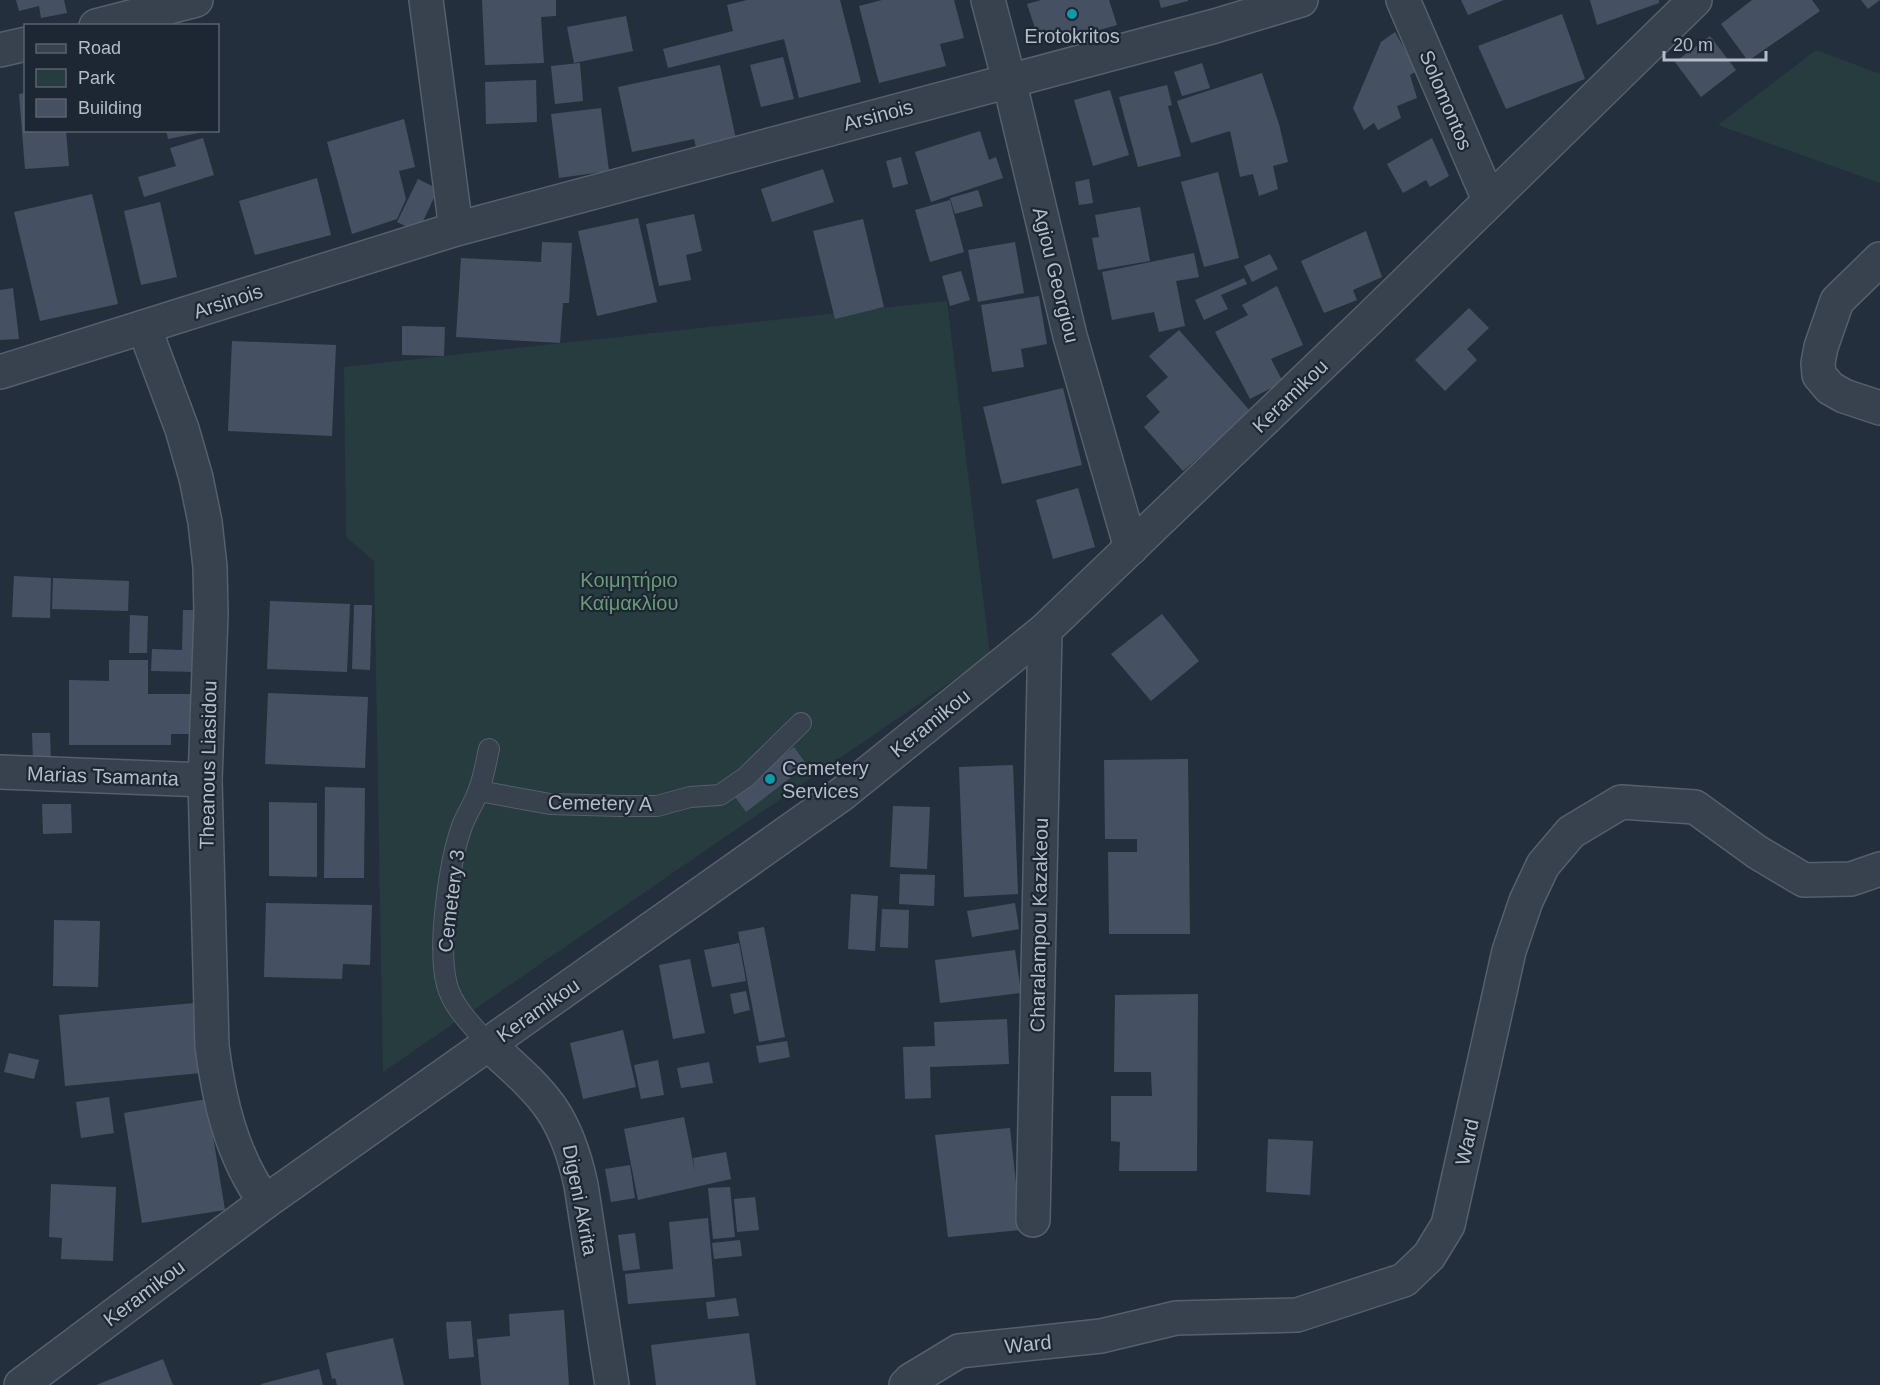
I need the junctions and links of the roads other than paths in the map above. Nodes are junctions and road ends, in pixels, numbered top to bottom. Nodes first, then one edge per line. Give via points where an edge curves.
1 (196, 0) edge
2 (426, 0) edge
3 (988, 0) edge
4 (1301, 0) edge
5 (1403, 0) edge
6 (1695, 0) edge
7 (104, 24) edge
8 (24, 44) edge
9 (0, 50) edge
10 (1009, 80) junction
11 (1489, 200) junction
12 (456, 229) junction
13 (1874, 272) edge
14 (144, 327) junction
15 (0, 372) edge
16 (1880, 408) edge
17 (1131, 548) junction
18 (1045, 630) junction
19 (801, 723) dead end
20 (489, 748) dead end
21 (0, 772) edge
22 (205, 780) junction
23 (479, 791) junction
24 (1880, 869) edge
25 (489, 1045) junction
26 (265, 1202) junction
27 (1033, 1220) dead end
28 (21, 1385) edge
29 (612, 1385) edge
30 (906, 1385) edge

1 - 7 street
2 - 12 street
3 - 10 street, Agiou Georgiou
4 - 10 street, Arsinois
5 - 11 street, Solomontos
6 - 11 street, Keramikou
8 - 9 street
10 - 12 street, Arsinois
10 - 17 street, Agiou Georgiou via 1070,336
11 - 17 street, Keramikou
12 - 14 street, Arsinois
13 - 16 street via 1837,301 1818,363 1819,375 1830,388
14 - 15 street, Arsinois
14 - 22 street, Theanous Liasidou via 182,429 205,522 212,614
17 - 18 street, Keramikou
18 - 25 street, Keramikou via 842,794
18 - 27 street, Charalampou Kazakeou
19 - 23 lane, Cemetery A via 746,777 720,795 690,797 657,806 620,806 550,804
20 - 23 lane, Cemetery 3
21 - 22 street, Marias Tsamanta
22 - 26 street, Theanous Liasidou via 215,1075 237,1151 249,1180
23 - 25 lane, Cemetery 3 via 461,829 442,956 447,986 457,1005
24 - 30 street, Ward via 1851,879 1804,880 1695,807 1622,802 1571,832 1543,865 1526,901 1509,951 1448,1225 1429,1256 1404,1280 1297,1315 1176,1318 1101,1336 959,1351
25 - 26 street, Keramikou
25 - 29 street, Digeni Akrita via 538,1090 567,1134 581,1185
26 - 28 street, Keramikou

